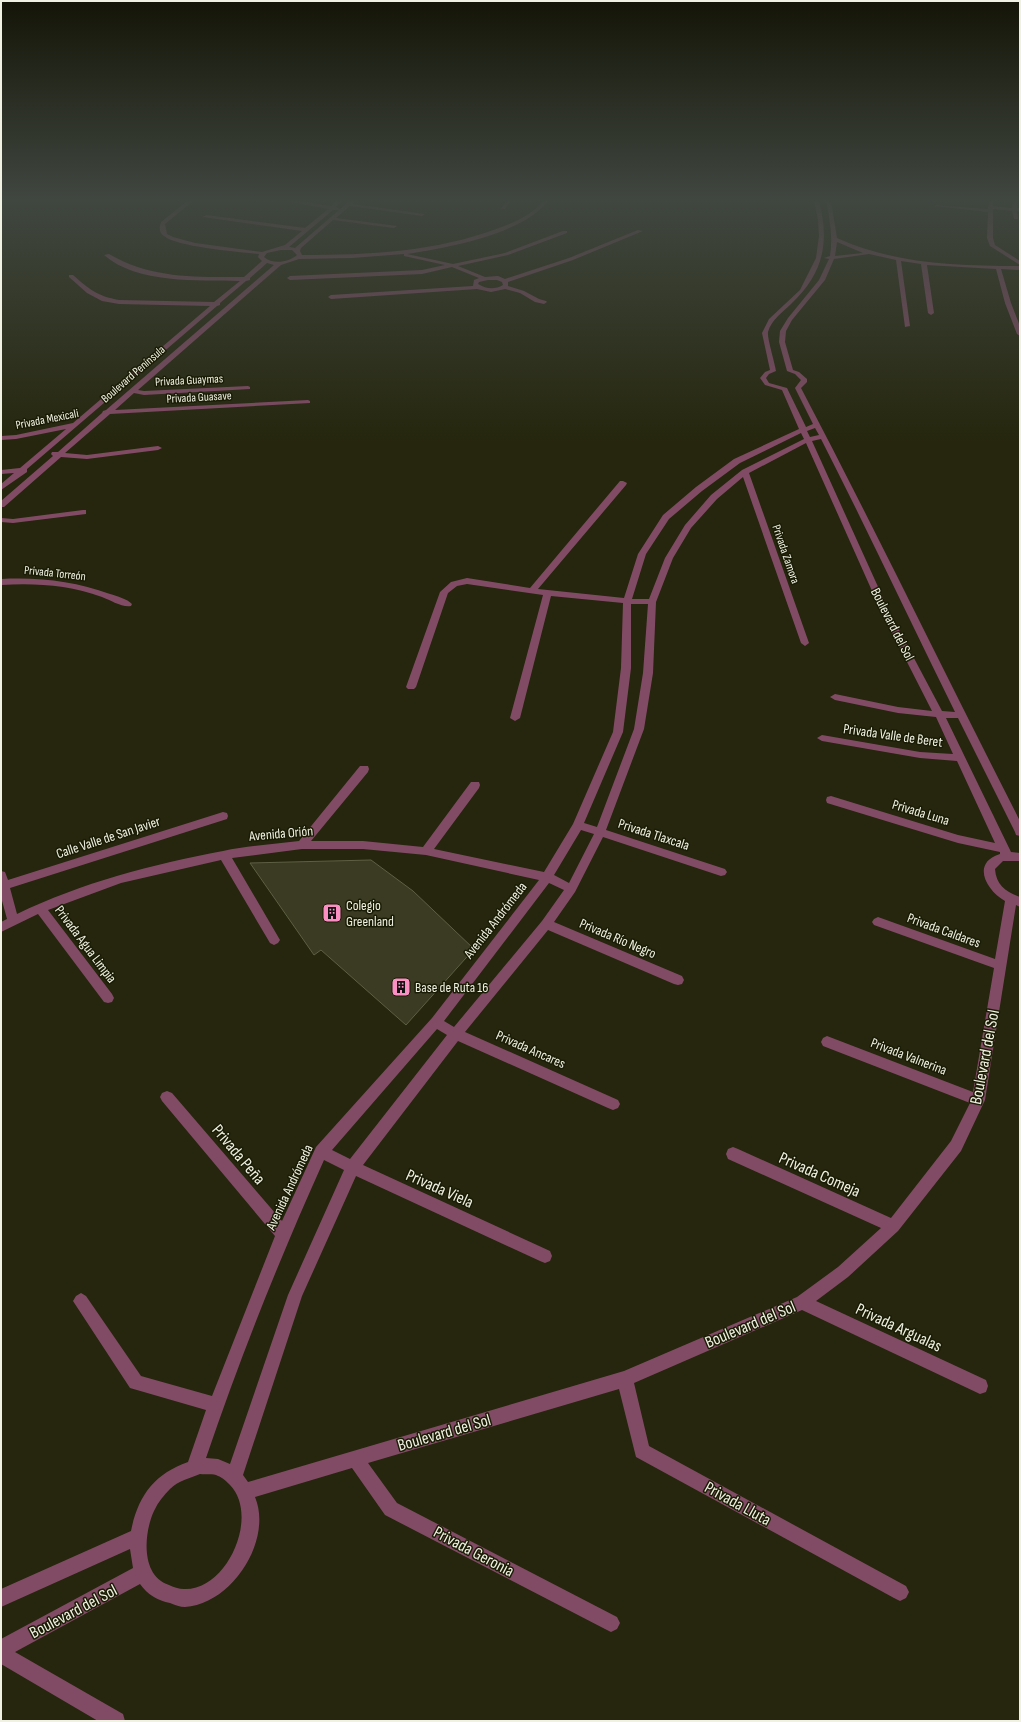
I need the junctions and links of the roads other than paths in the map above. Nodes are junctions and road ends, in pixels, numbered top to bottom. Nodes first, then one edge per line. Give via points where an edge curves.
1 (77, 281) edge
2 (242, 281) edge
3 (259, 281) edge
4 (476, 281) edge
5 (502, 281) edge
6 (512, 281) edge
7 (807, 281) edge
8 (821, 281) edge
9 (901, 281) edge
10 (927, 281) edge
11 (1002, 281) edge
12 (505, 284) junction
13 (477, 287) junction
14 (331, 298) dead end
15 (544, 302) dead end
16 (216, 304) junction
17 (232, 305) junction
18 (931, 313) dead end
19 (907, 326) dead end
20 (1020, 334) edge
21 (248, 388) dead end
22 (132, 391) junction
23 (308, 402) dead end
24 (90, 412) junction
25 (108, 412) junction
26 (98, 420) junction
27 (74, 425) junction
28 (818, 425) junction
29 (805, 435) junction
30 (823, 436) junction
31 (1, 438) edge
32 (158, 448) dead end
33 (42, 453) junction
34 (58, 454) junction
35 (46, 465) junction
36 (22, 470) junction
37 (1, 472) edge
38 (745, 472) junction
39 (623, 482) dead end
40 (1, 488) edge
41 (1, 505) edge
42 (83, 512) dead end
43 (1, 520) edge
44 (1, 582) edge
45 (532, 591) junction
46 (548, 593) junction
47 (627, 601) junction
48 (652, 602) junction
49 (128, 604) dead end
50 (805, 643) dead end
51 (411, 687) dead end
52 (835, 697) dead end
53 (962, 715) junction
54 (940, 716) junction
55 (515, 718) dead end
56 (822, 738) dead end
57 (960, 758) junction
58 (364, 769) dead end
59 (475, 785) dead end
60 (831, 800) dead end
61 (223, 816) dead end
62 (578, 824) junction
63 (600, 832) junction
64 (1020, 832) edge
65 (302, 845) junction
66 (426, 851) junction
67 (1005, 853) junction
68 (224, 855) junction
69 (1020, 857) edge
70 (721, 872) dead end
71 (548, 877) junction
72 (2, 881) edge
73 (571, 889) junction
74 (1016, 901) edge
75 (40, 908) junction
76 (13, 921) junction
77 (878, 922) dead end
78 (546, 924) junction
79 (1, 927) edge
80 (274, 940) dead end
81 (1001, 966) junction
82 (678, 980) dead end
83 (108, 998) dead end
84 (436, 1022) junction
85 (456, 1034) junction
86 (827, 1042) dead end
87 (167, 1097) dead end
88 (978, 1100) junction
89 (613, 1104) dead end
90 (320, 1152) junction
91 (733, 1154) dead end
92 (352, 1168) junction
93 (893, 1226) junction
94 (283, 1234) junction
95 (545, 1256) dead end
96 (81, 1301) dead end
97 (802, 1302) junction
98 (625, 1379) junction
99 (980, 1386) dead end
100 (216, 1405) junction
101 (355, 1458) junction
102 (194, 1468) junction
103 (234, 1476) junction
104 (245, 1491) junction
105 (138, 1537) junction
106 (144, 1572) junction
107 (900, 1592) dead end
108 (1, 1598) edge
109 (611, 1623) dead end
110 (1, 1649) edge
111 (1, 1654) edge
112 (116, 1721) edge

1 - 16 street via 102,299 119,302
2 - 16 street, Boulevard Península
3 - 17 street, Boulevard Península
4 - 13 street
5 - 12 street
6 - 12 street
7 - 29 street, Boulevard del Sol via 802,291 771,320 765,333 773,371 764,375 764,381 772,386 785,388
8 - 28 street, Boulevard del Sol via 787,322 781,336 790,371 804,379 798,388
9 - 19 street
10 - 18 street
11 - 20 street
12 - 13 street via 491,290
12 - 15 street via 537,301
13 - 14 street
16 - 17 street
16 - 24 street, Boulevard Península
17 - 22 street, Boulevard Península
21 - 22 street, Privada Guaymas via 144,393
22 - 25 street, Boulevard Península
23 - 25 street, Privada Guasave
24 - 25 street, Privada Guasave
24 - 27 street, Boulevard Península
25 - 26 street, Boulevard Península
26 - 27 street, Privada Mexicali
26 - 34 street, Boulevard Península
27 - 31 street, Privada Mexicali
27 - 33 street, Boulevard Península
28 - 29 street, Avenida Andrómeda
28 - 30 street, Boulevard del Sol
29 - 30 street, Avenida Andrómeda
29 - 38 street, Avenida Andrómeda
29 - 47 street, Avenida Andrómeda via 738,461 666,517 642,554
29 - 54 street, Boulevard del Sol via 885,611
30 - 53 street, Boulevard del Sol
32 - 34 street via 87,457
33 - 34 street
33 - 36 street, Boulevard Península
34 - 35 street, Boulevard Península
35 - 36 street
35 - 41 street, Boulevard Península
36 - 37 street
36 - 40 street, Boulevard Península
38 - 48 street, Avenida Andrómeda via 714,497 688,527 669,558
38 - 50 street, Privada Zamora
39 - 45 street
42 - 43 street via 13,521
44 - 49 street, Privada Torreón via 42,581 67,584 91,589
45 - 46 street
45 - 51 street via 467,581 454,584 444,592
46 - 47 street
46 - 55 street
47 - 48 street
47 - 62 street, Avenida Andrómeda via 626,668 618,732
48 - 63 street, Avenida Andrómeda via 648,673 639,729
52 - 54 street
53 - 54 street
53 - 64 street, Boulevard del Sol
54 - 57 street, Boulevard del Sol
56 - 57 street, Privada Valle de Beret via 920,756
57 - 67 street, Boulevard del Sol
58 - 65 street
59 - 66 street
60 - 67 street, Privada Luna
61 - 72 street, Calle Valle de San Javier
62 - 63 street, Privada Tlaxcala
62 - 71 street, Avenida Andrómeda
63 - 70 street, Privada Tlaxcala
63 - 73 street, Avenida Andrómeda
65 - 66 street, Avenida Orión via 363,845
65 - 68 street, Avenida Orión
66 - 71 street, Avenida Orión
67 - 69 street, Privada Luna
67 - 74 street via 991,864 989,876 996,889
68 - 75 street, Avenida Orión via 120,879
68 - 80 street
71 - 73 street, Avenida Orión
71 - 84 street, Avenida Andrómeda
72 - 76 street
73 - 78 street, Avenida Andrómeda
74 - 81 street, Boulevard del Sol
75 - 76 street, Avenida Orión
75 - 83 street, Privada Agua Limpia
76 - 79 street, Avenida Orión
77 - 81 street, Privada Caldares
78 - 82 street, Privada Río Negro
78 - 85 street, Avenida Andrómeda
81 - 88 street, Boulevard del Sol
84 - 85 street, Privada Ancares
84 - 90 street, Avenida Andrómeda
85 - 89 street, Privada Ancares
85 - 92 street, Avenida Andrómeda
86 - 88 street, Privada Valnerina
87 - 94 street, Privada Peña
88 - 93 street, Boulevard del Sol via 956,1146
90 - 92 street, Privada Viela
90 - 94 street, Avenida Andrómeda
91 - 93 street, Privada Comeja
92 - 95 street, Privada Viela
92 - 103 street, Avenida Andrómeda via 295,1295
93 - 97 street, Boulevard del Sol via 843,1272
94 - 100 street, Avenida Andrómeda
96 - 100 street via 136,1382
97 - 98 street, Boulevard del Sol
97 - 99 street, Privada Argualas
98 - 101 street, Boulevard del Sol
98 - 107 street, Privada Lluta via 642,1451
100 - 102 street, Avenida Andrómeda
101 - 104 street, Boulevard del Sol
101 - 109 street, Privada Geronia via 391,1508
102 - 103 street via 218,1467
102 - 105 street via 182,1471 164,1483 150,1500 140,1522
103 - 104 street
104 - 106 street via 250,1511 249,1532 243,1553 232,1573 216,1587 197,1596 179,1598 162,1593 148,1581
105 - 106 street via 140,1564
105 - 108 street
106 - 110 street, Boulevard del Sol
111 - 112 street

